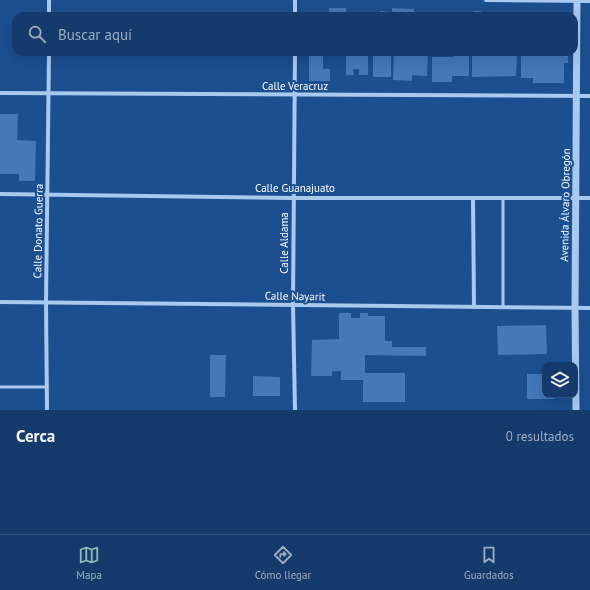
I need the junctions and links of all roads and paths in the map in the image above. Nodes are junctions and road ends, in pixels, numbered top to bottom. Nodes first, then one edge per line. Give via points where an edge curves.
1 (49, 0) edge
2 (296, 0) edge
3 (486, 0) edge
4 (577, 0) edge
5 (590, 1) edge
6 (49, 12) edge
7 (295, 12) edge
8 (577, 12) edge
9 (49, 56) edge
10 (295, 56) edge
11 (577, 56) edge
12 (0, 93) edge
13 (49, 94) junction
14 (295, 95) junction
15 (577, 96) junction
16 (590, 96) edge
17 (0, 194) edge
18 (48, 194) junction
19 (293, 198) junction
20 (473, 198) junction
21 (503, 198) junction
22 (577, 198) junction
23 (590, 198) edge
24 (0, 302) edge
25 (46, 302) junction
26 (293, 305) junction
27 (474, 307) junction
28 (503, 307) junction
29 (575, 308) junction
30 (590, 308) edge
31 (0, 387) edge
32 (47, 387) junction
33 (47, 410) edge
34 (295, 410) edge
35 (576, 410) edge

1 - 6 street
2 - 7 street
3 - 4 street
4 - 5 street
4 - 8 street, Avenida Álvaro Obregón
9 - 13 street, Calle Donato Guerra
10 - 14 street, Calle Aldama
11 - 15 street, Avenida Álvaro Obregón
12 - 13 street, Calle Veracruz
13 - 14 street, Calle Veracruz
13 - 18 street, Calle Donato Guerra
14 - 15 street, Calle Veracruz
14 - 19 street, Calle Aldama
15 - 16 street, Calle Veracruz
15 - 22 street, Avenida Álvaro Obregón
17 - 18 street, Calle Guanajuato
18 - 19 street, Calle Guanajuato
18 - 25 street, Calle Donato Guerra
19 - 20 street, Calle Guanajuato
19 - 26 street, Calle Aldama
20 - 21 street, Calle Guanajuato
20 - 27 street
21 - 22 street, Calle Guanajuato
21 - 28 lane
22 - 23 street, Calle Guanajuato
22 - 29 street, Avenida Álvaro Obregón
24 - 25 street, Calle Nayarit
25 - 26 street, Calle Nayarit
25 - 32 street, Calle Donato Guerra
26 - 27 street, Calle Nayarit
26 - 34 street, Calle Aldama
27 - 28 street, Calle Nayarit
28 - 29 street, Calle Nayarit
29 - 30 street, Calle Nayarit
29 - 35 street, Avenida Álvaro Obregón
31 - 32 lane
32 - 33 street, Calle Donato Guerra

